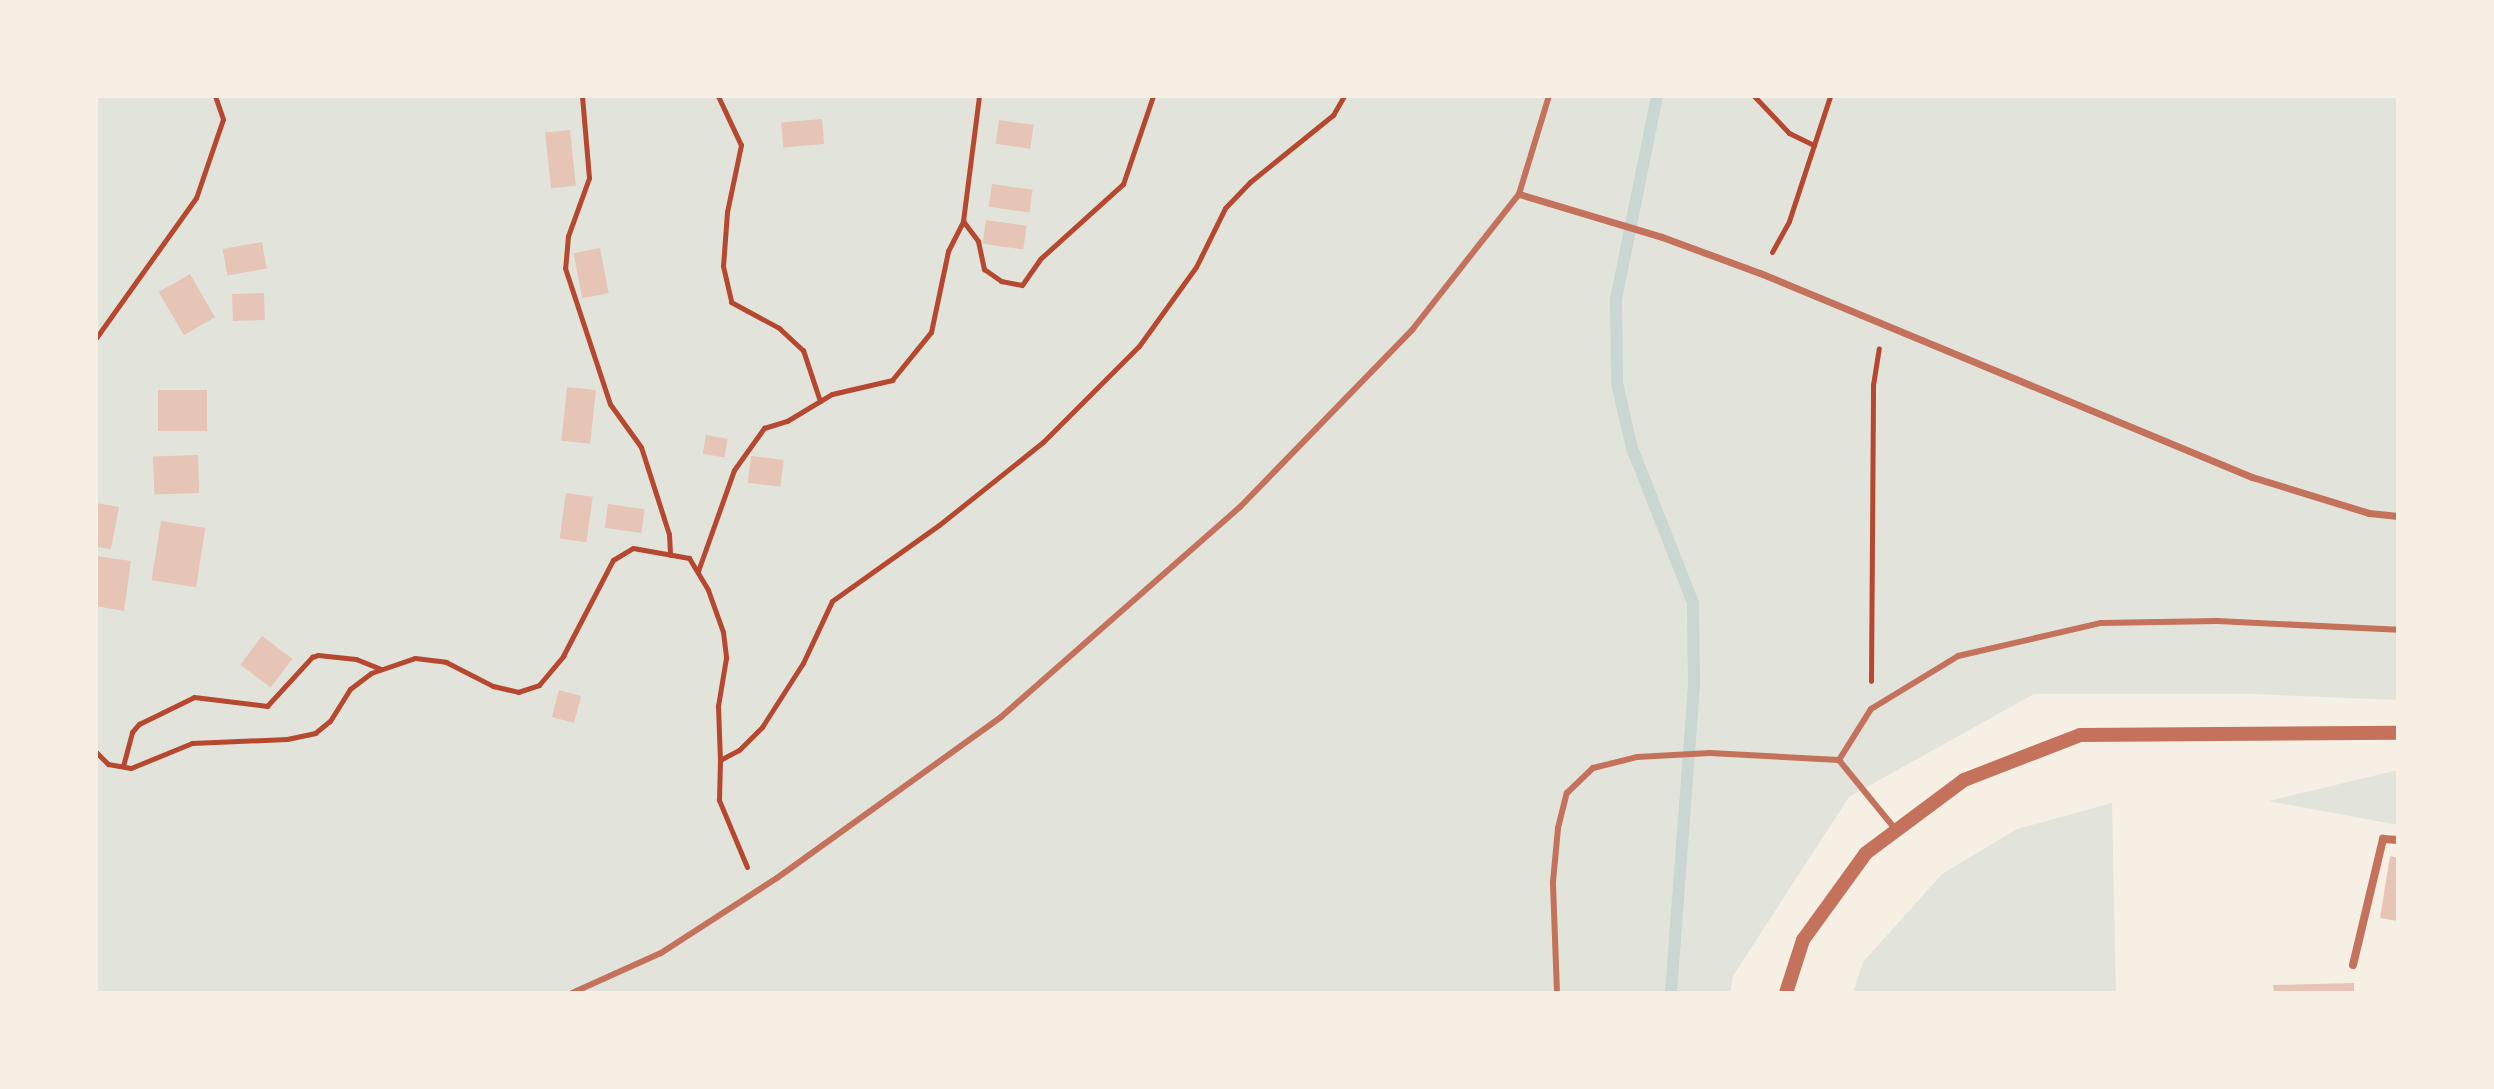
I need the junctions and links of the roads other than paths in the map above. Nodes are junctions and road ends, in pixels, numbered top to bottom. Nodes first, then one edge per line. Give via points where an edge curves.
1 (1549, 96) edge
2 (1519, 194) junction
3 (2398, 516) edge
4 (2398, 630) edge
5 (2398, 733) edge
6 (1839, 760) junction
7 (1896, 830) junction
8 (2398, 840) edge
9 (2353, 965) dead end
10 (572, 993) edge
11 (1557, 993) edge
12 (1786, 993) edge

1 - 2 lane
2 - 3 street via 1760,273 2252,477 2369,513
2 - 10 lane via 1412,330 1240,507 1001,717 661,953
4 - 6 lane via 2217,621 2101,623 1958,656 1871,709
5 - 7 street via 2080,735 1964,780
6 - 7 lane
6 - 11 lane via 1710,753 1637,757 1593,768 1567,793 1558,828 1553,882
7 - 12 street via 1866,853 1803,940
8 - 9 street via 2383,839

